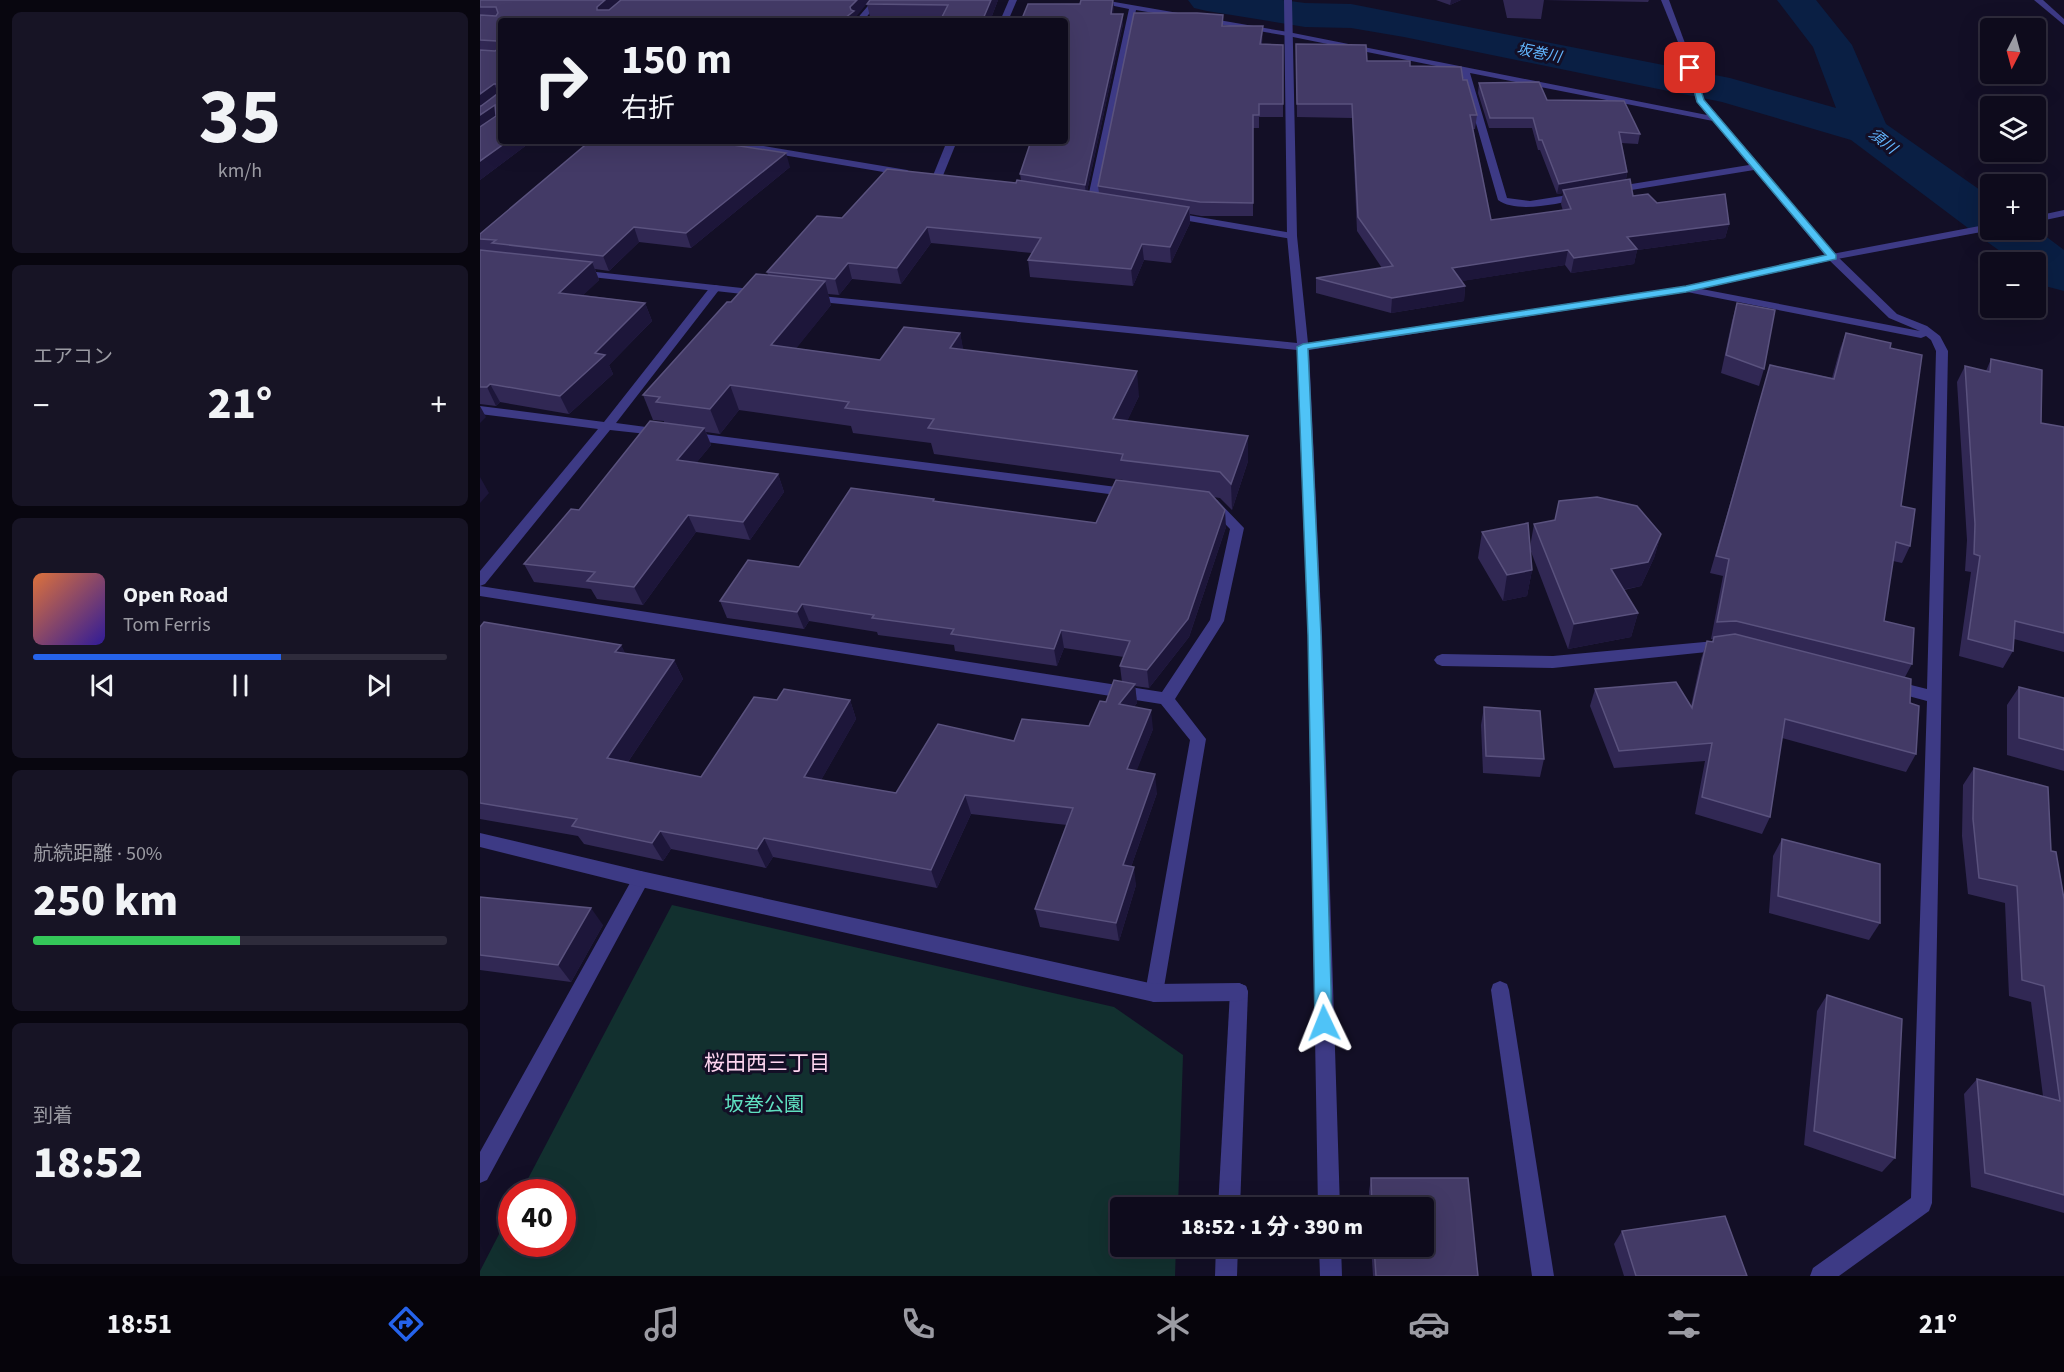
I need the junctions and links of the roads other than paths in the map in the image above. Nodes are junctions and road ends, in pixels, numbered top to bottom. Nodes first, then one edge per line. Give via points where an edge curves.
1 (877, 0) edge
2 (1013, 0) edge
3 (1089, 0) edge
4 (1288, 0) edge
5 (1665, 0) edge
6 (2038, 0) edge
7 (1133, 8) junction
8 (862, 18) edge
9 (1005, 18) edge
10 (2064, 23) edge
11 (1288, 29) junction
12 (1465, 69) junction
13 (1716, 119) junction
14 (745, 144) edge
15 (951, 144) edge
16 (1755, 167) junction
17 (914, 174) edge
18 (925, 176) edge
19 (937, 178) junction
20 (948, 179) edge
21 (1103, 204) edge
22 (2064, 213) edge
23 (1162, 214) edge
24 (2046, 217) edge
25 (1980, 229) edge
26 (1292, 236) junction
27 (1832, 257) junction
28 (562, 271) edge
29 (715, 288) junction
30 (1686, 289) junction
31 (774, 294) edge
32 (797, 296) edge
33 (1936, 338) junction
34 (1303, 347) junction
35 (480, 410) edge
36 (607, 426) junction
37 (1145, 494) edge
38 (1203, 502) edge
39 (480, 580) edge
40 (480, 591) edge
41 (1741, 648) edge
42 (1442, 660) dead end
43 (1878, 683) edge
44 (1935, 697) junction
45 (1166, 699) junction
46 (480, 840) edge
47 (641, 879) junction
48 (1500, 990) dead end
49 (1154, 993) junction
50 (480, 1173) edge
51 (1230, 1197) edge
52 (1329, 1197) edge
53 (1227, 1257) edge
54 (1330, 1257) edge
55 (1226, 1276) edge
56 (1331, 1276) edge
57 (1543, 1276) edge
58 (1821, 1276) edge

1 - 8 street
2 - 9 street
3 - 7 street
4 - 11 street
5 - 13 street via 1700,100
6 - 10 street
7 - 11 street
7 - 21 street via 1086,201
11 - 12 street
11 - 26 street
12 - 13 street
12 - 16 street via 1503,200 1530,204
13 - 16 street
14 - 17 street
15 - 19 street
16 - 27 street
18 - 19 street
19 - 20 street
22 - 24 street
23 - 26 street
25 - 27 street
26 - 34 street
27 - 30 street
27 - 33 street via 1893,316
28 - 29 street
29 - 31 street
29 - 36 street
30 - 33 street
30 - 34 street
32 - 34 street
33 - 44 street via 1942,351
34 - 52 street via 1315,635
35 - 36 street
36 - 37 street
36 - 39 street
38 - 45 street via 1215,503 1237,528 1217,621
40 - 45 street
41 - 42 street via 1729,645 1553,662
43 - 44 street
44 - 58 street via 1921,1203
45 - 49 street via 1198,739
46 - 47 street
47 - 49 street
47 - 50 street
48 - 57 street
49 - 51 street via 1239,992
53 - 55 street
54 - 56 street

